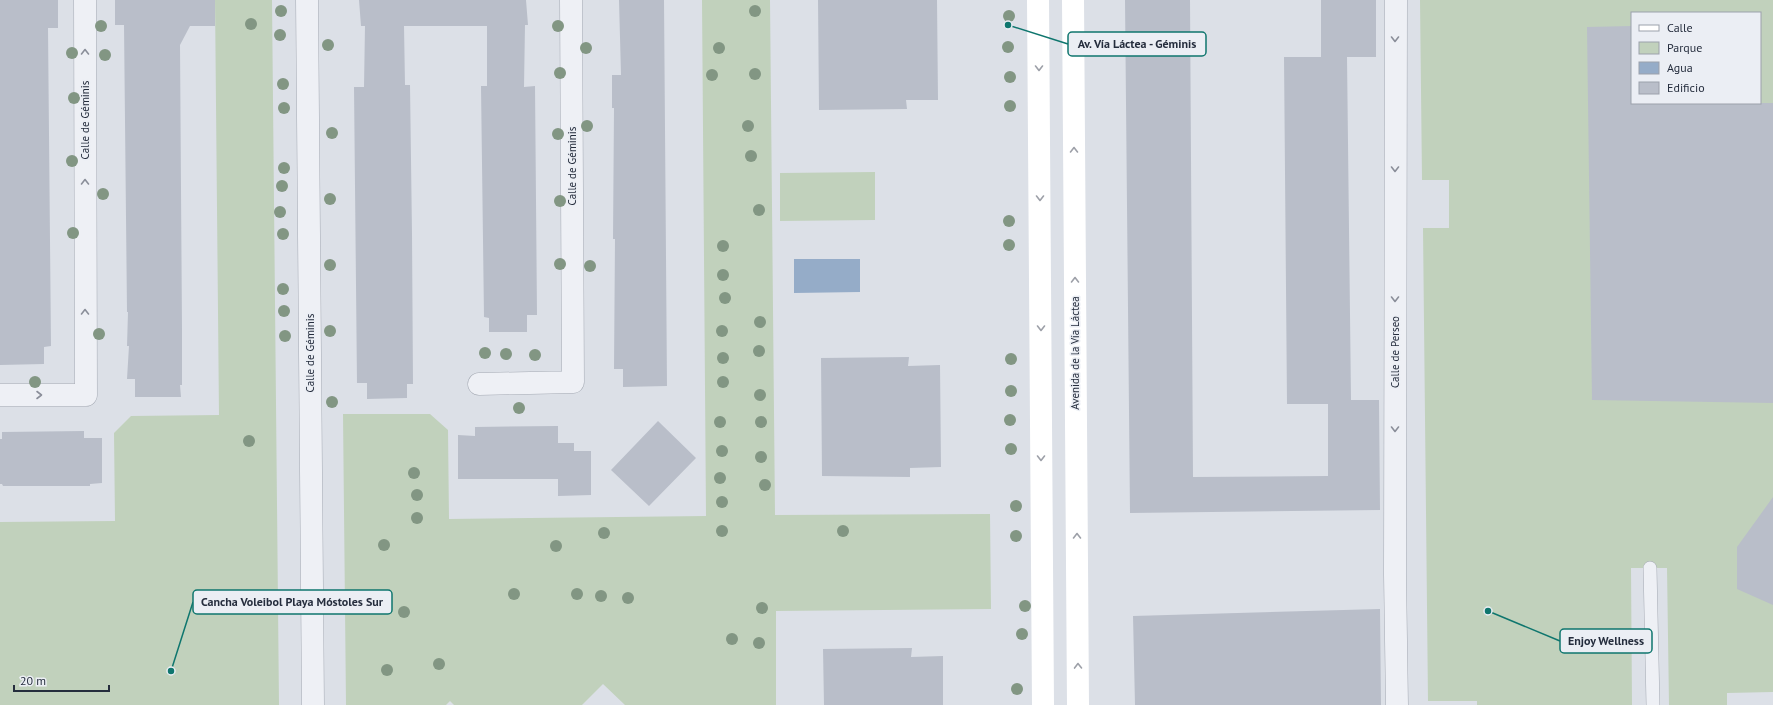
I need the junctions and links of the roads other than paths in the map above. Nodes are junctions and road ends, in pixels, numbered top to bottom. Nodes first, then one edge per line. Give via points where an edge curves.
1 (85, 0) edge
2 (308, 0) edge
3 (571, 0) edge
4 (1038, 0) edge
5 (1073, 0) edge
6 (1396, 0) edge
7 (479, 384) dead end
8 (0, 395) edge
9 (1650, 568) dead end
10 (314, 705) edge
11 (1043, 705) edge
12 (1078, 705) edge
13 (1397, 705) edge
14 (1652, 705) edge

8 -> 1 street, Calle de Géminis via 86,395
2 - 10 street, Calle de Géminis
3 - 7 street, Calle de Géminis via 573,382
4 -> 11 street
12 -> 5 street, Avenida de la Vía Láctea
6 -> 13 street, Calle de Perseo
9 - 14 lane

